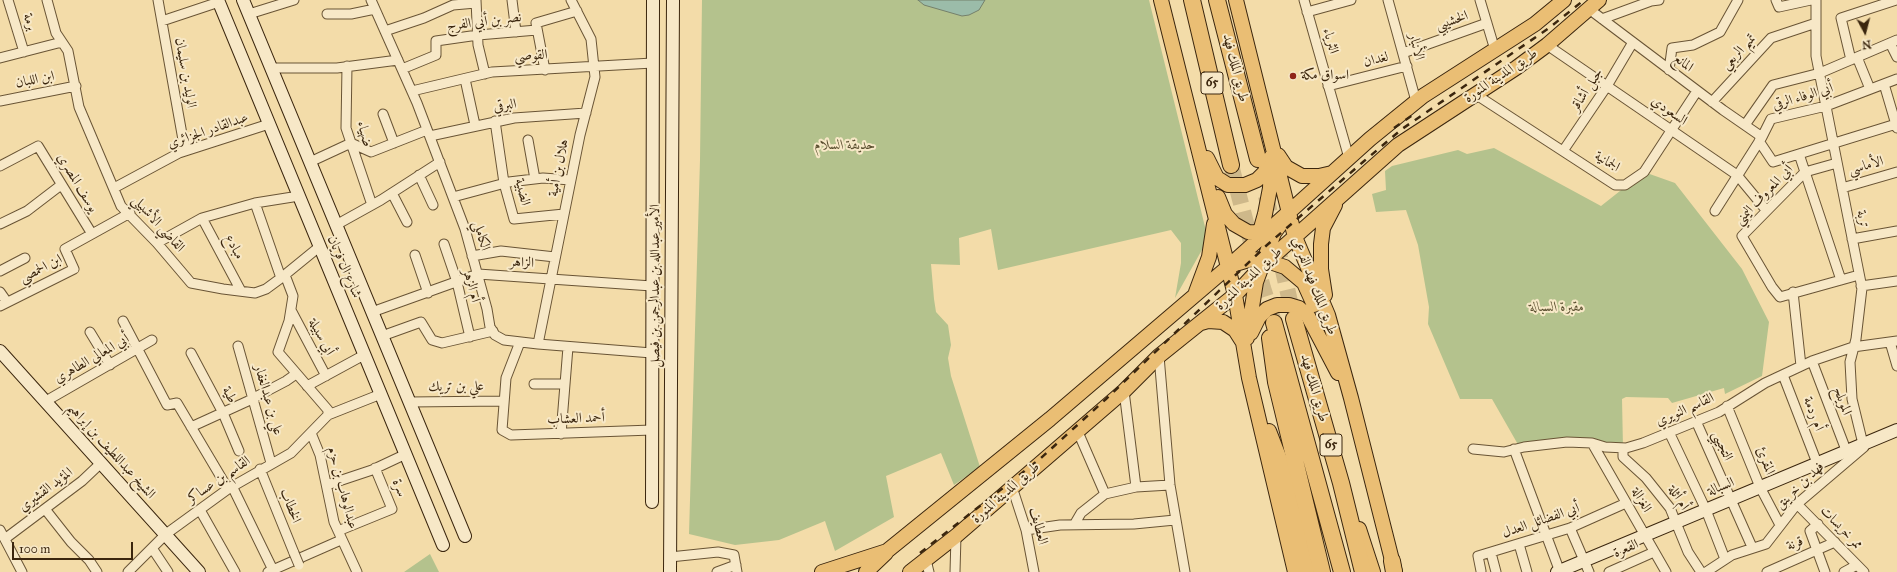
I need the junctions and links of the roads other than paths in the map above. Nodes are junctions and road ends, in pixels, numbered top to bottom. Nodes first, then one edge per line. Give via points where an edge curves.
1 (8, 0) edge
2 (47, 0) edge
3 (158, 0) edge
4 (243, 0) edge
5 (294, 0) edge
6 (371, 0) edge
7 (512, 0) edge
8 (571, 0) edge
9 (653, 0) edge
10 (673, 0) edge
11 (1161, 0) edge
12 (1192, 0) edge
13 (1217, 0) edge
14 (1236, 0) edge
15 (1304, 0) edge
16 (1351, 0) edge
17 (1388, 0) edge
18 (1480, 0) edge
19 (1564, 0) edge
20 (1659, 0) edge
21 (1738, 0) edge
22 (1776, 0) edge
23 (1810, 0) edge
24 (1816, 0) edge
25 (1896, 0) edge
26 (218, 1) edge
27 (476, 1) edge
28 (455, 3) edge
29 (1594, 5) edge
30 (375, 10) junction
31 (577, 11) junction
32 (1307, 12) junction
33 (248, 14) junction
34 (327, 14) dead end
35 (1602, 19) junction
36 (162, 20) junction
37 (1487, 23) junction
38 (1816, 23) junction
39 (537, 30) junction
40 (385, 31) junction
41 (516, 32) junction
42 (478, 35) junction
43 (1894, 41) edge
44 (62, 42) junction
45 (1633, 42) junction
46 (1547, 45) junction
47 (1495, 50) junction
48 (24, 52) junction
49 (1403, 53) junction
50 (1897, 57) edge
51 (0, 58) edge
52 (1854, 58) junction
53 (653, 63) junction
54 (400, 65) junction
55 (347, 66) junction
56 (1407, 66) junction
57 (594, 67) junction
58 (271, 68) junction
59 (545, 70) junction
60 (1669, 70) junction
61 (1820, 73) junction
62 (485, 74) junction
63 (466, 79) junction
64 (1897, 79) edge
65 (1884, 84) junction
66 (76, 86) junction
67 (1328, 86) junction
68 (1607, 86) junction
69 (1870, 89) junction
70 (412, 91) junction
71 (1697, 91) junction
72 (1475, 94) junction
73 (0, 101) edge
74 (1416, 101) junction
75 (1712, 102) junction
76 (1826, 106) junction
77 (586, 113) junction
78 (383, 114) dead end
79 (1266, 118) junction
80 (495, 122) junction
81 (269, 124) junction
82 (474, 125) junction
83 (1745, 125) junction
84 (1896, 126) edge
85 (1672, 130) junction
86 (429, 133) junction
87 (1196, 136) junction
88 (1761, 139) junction
89 (528, 140) dead end
90 (351, 143) junction
91 (394, 143) junction
92 (1834, 144) junction
93 (1274, 149) junction
94 (185, 151) junction
95 (1563, 151) junction
96 (1799, 154) junction
97 (1349, 158) junction
98 (1258, 159) dead end
99 (310, 162) junction
100 (440, 162) junction
101 (1837, 163) junction
102 (1231, 165) tunnel mouth
103 (0, 166) edge
104 (1333, 172) junction
105 (1805, 172) junction
106 (1897, 172) edge
107 (419, 175) junction
108 (1737, 175) junction
109 (535, 179) junction
110 (571, 180) junction
111 (504, 183) junction
112 (61, 185) junction
113 (114, 188) junction
114 (1842, 188) junction
115 (392, 193) junction
116 (1341, 195) junction
117 (299, 196) junction
118 (453, 197) junction
119 (254, 203) junction
120 (372, 205) junction
121 (433, 205) dead end
122 (1766, 210) junction
123 (1289, 211) junction
124 (1715, 211) dead end
125 (130, 213) junction
126 (564, 214) junction
127 (1215, 215) junction
128 (202, 218) junction
129 (407, 222) dead end
130 (0, 224) edge
131 (336, 224) junction
132 (1897, 231) edge
133 (92, 234) junction
134 (1264, 235) junction
135 (1295, 237) junction
136 (1852, 239) junction
137 (157, 243) junction
138 (444, 244) dead end
139 (320, 247) junction
140 (415, 255) dead end
141 (472, 256) junction
142 (555, 257) junction
143 (25, 258) dead end
144 (1261, 261) junction
145 (1228, 267) junction
146 (0, 271) edge
147 (478, 274) junction
148 (1859, 275) junction
149 (283, 277) junction
150 (550, 279) junction
151 (1841, 280) junction
152 (1897, 281) edge
153 (457, 282) junction
154 (652, 286) junction
155 (1861, 286) junction
156 (241, 291) junction
157 (0, 292) edge
158 (1794, 292) junction
159 (428, 293) junction
160 (1235, 295) junction
161 (1194, 296) junction
162 (3, 304) edge
163 (291, 310) junction
164 (372, 312) junction
165 (1328, 315) junction
166 (1294, 319) tunnel mouth
167 (123, 321) dead end
168 (1201, 323) junction
169 (492, 331) junction
170 (90, 332) dead end
171 (382, 336) junction
172 (470, 336) junction
173 (152, 340) dead end
174 (520, 342) junction
175 (1243, 342) junction
176 (1894, 342) edge
177 (538, 344) junction
178 (238, 346) dead end
179 (568, 347) junction
180 (1853, 347) junction
181 (139, 348) junction
182 (0, 351) edge
183 (191, 353) dead end
184 (652, 353) junction
185 (364, 355) junction
186 (1159, 356) junction
187 (1812, 361) junction
188 (110, 364) junction
189 (1801, 366) junction
190 (1897, 366) edge
191 (296, 374) junction
192 (1783, 375) junction
193 (326, 376) junction
194 (1249, 378) junction
195 (534, 384) dead end
196 (565, 384) junction
197 (307, 386) junction
198 (1124, 391) junction
199 (380, 394) junction
200 (254, 398) junction
201 (1351, 398) junction
202 (504, 401) junction
203 (46, 402) junction
204 (409, 402) junction
205 (1727, 406) junction
206 (223, 413) junction
207 (329, 413) junction
208 (1696, 421) junction
209 (191, 427) junction
210 (652, 430) junction
211 (1897, 430) edge
212 (1078, 432) junction
213 (1669, 432) junction
214 (311, 433) junction
215 (561, 434) junction
216 (1592, 442) junction
217 (1867, 442) junction
218 (1623, 448) junction
219 (1473, 449) dead end
220 (1514, 449) junction
221 (1846, 450) junction
222 (239, 451) dead end
223 (406, 454) junction
224 (101, 463) junction
225 (271, 463) junction
226 (1816, 463) junction
227 (375, 468) junction
228 (260, 469) junction
229 (1342, 484) junction
230 (327, 485) junction
231 (1170, 485) junction
232 (1012, 487) junction
233 (1136, 487) junction
234 (1760, 487) junction
235 (230, 488) junction
236 (1105, 494) junction
237 (1731, 500) junction
238 (652, 502) dead end
239 (1626, 503) junction
240 (1797, 504) junction
241 (45, 509) junction
242 (200, 510) junction
243 (1706, 510) junction
244 (1175, 520) junction
245 (1677, 522) junction
246 (1818, 524) junction
247 (1074, 525) junction
248 (1780, 525) junction
249 (1570, 528) junction
250 (0, 530) edge
251 (1026, 530) junction
252 (338, 531) junction
253 (166, 534) junction
254 (1645, 535) junction
255 (465, 536) dead end
256 (956, 536) junction
257 (1546, 536) junction
258 (6, 538) junction
259 (341, 540) junction
260 (1835, 542) junction
261 (1519, 544) junction
262 (443, 545) dead end
263 (1752, 547) junction
264 (152, 548) junction
265 (1816, 550) junction
266 (887, 551) junction
267 (1654, 552) junction
268 (1491, 553) junction
269 (670, 557) junction
270 (1725, 559) junction
271 (1584, 560) junction
272 (1857, 565) junction
273 (927, 566) edge
274 (1394, 568) edge
275 (300, 569) edge
276 (737, 569) edge
277 (1718, 569) edge
278 (271, 571) edge
279 (1772, 571) edge
280 (22, 572) edge
281 (97, 572) edge
282 (128, 572) edge
283 (168, 572) edge
284 (199, 572) edge
285 (235, 572) edge
286 (357, 572) edge
287 (670, 572) edge
288 (717, 572) edge
289 (822, 572) edge
290 (866, 572) edge
291 (910, 572) edge
292 (955, 572) edge
293 (1034, 572) edge
294 (1185, 572) edge
295 (1294, 572) edge
296 (1309, 572) edge
297 (1322, 572) edge
298 (1342, 572) edge
299 (1363, 572) edge
300 (1374, 572) edge
301 (1481, 572) edge
302 (1496, 572) edge
303 (1527, 572) edge
304 (1559, 572) edge
305 (1589, 572) edge
306 (1609, 572) edge
307 (1666, 572) edge
308 (1701, 572) edge
309 (1706, 572) edge
310 (1825, 572) edge
311 (1844, 572) edge
312 (1864, 572) edge

1 - 48 street, برمة
2 - 44 street, القاضي الأشبيلي via 52,21
3 - 36 street, الوليد بن سليمان
4 - 33 main road, شارع ال فريان
5 - 33 street
6 - 30 street, الكاملي
7 - 41 street
8 - 31 street, هلال بن أمية
9 - 53 main road, الأمير عبدالله بن عبدالرحمن بن فيصل
10 - 269 main road, الأمير عبدالله بن عبدالرحمن بن فيصل
11 - 87 main road
12 - 102 highway, طريق الملك فهد / 65
13 - 98 highway, طريق الملك فهد / 65
14 - 79 main road, طريق الملك فهد الفرعي
15 - 32 street, الثرياء
16 - 32 street
17 - 49 street, الأنبار
18 - 37 street
19 - 47 main road, طريق المدينة المنورة via 1535,24
20 - 35 street
21 - 60 street via 1720,32 1693,45 1672,48
22 - 23 street via 1779,7
24 - 38 street, تربة
25 - 52 street via 1841,18
26 - 36 street
26 - 81 main road, شارع ال فريان
27 - 28 street
27 - 42 street
28 - 40 street via 424,18
29 - 35 street, المانع
29 - 46 main road, طريق المدينة المنورة
30 - 34 street
30 - 40 street, الكاملي
31 - 39 street via 536,23
31 - 57 street, هلال بن أمية via 591,39
32 - 67 street, الثرياء
33 - 58 main road, شارع ال فريان
35 - 45 street, المانع
36 - 94 street, الوليد بن سليمان
37 - 47 street
37 - 49 street, الخشيبي
38 - 61 street, تربة via 1816,56
38 - 75 street, تميم الربعي via 1771,38
39 - 41 street, نصر بن أبي الفرج
39 - 59 street
40 - 54 street, الكاملي
41 - 42 street, نصر بن أبي الفرج
42 - 54 street, نصر بن أبي الفرج via 436,41 436,55
42 - 62 street
43 - 50 street
43 - 52 street
44 - 48 street
44 - 66 street, القاضي الأشبيلي via 68,51
45 - 60 street, المانع
45 - 68 street, جبل أشاقر
46 - 68 street, السعودي
46 - 72 main road, طريق المدينة المنورة
47 - 74 main road, طريق المدينة المنورة
48 - 51 street
49 - 56 street, الأنبار
52 - 61 street
52 - 69 street
53 - 57 street, القوصي
53 - 154 main road, الأمير عبدالله بن عبدالرحمن بن فيصل
54 - 55 street, نصر بن أبي الفرج
54 - 70 street, الكاملي
55 - 58 street, نصر بن أبي الفرج
55 - 90 street, ضهياء via 346,128
56 - 67 street, لغدان
56 - 74 street, الأنبار
57 - 59 street, القوصي
57 - 77 street, هلال بن أمية via 595,77
58 - 99 main road, شارع ال فريان
59 - 62 street, القوصي
60 - 71 street, المانع
61 - 76 street, تربة
61 - 83 street via 1773,84
62 - 63 street, القوصي
63 - 70 street, القوصي
63 - 82 street
64 - 65 street, أبي الوفاء الرقي
65 - 69 street, أبي الوفاء الرقي
65 - 84 street
66 - 73 street, ابن اللبان
66 - 113 street, القاضي الأشبيلي via 79,107
67 - 97 street, الثرياء
68 - 85 street, السعودي
68 - 95 street, جبل أشاقر
69 - 76 street, أبي الوفاء الرقي
70 - 86 street, الكاملي
71 - 75 street, المانع
71 - 85 street, الجمانية
72 - 95 street, الجمانية
72 - 116 main road, طريق المدينة المنورة via 1398,145
74 - 97 main road, طريق المدينة المنورة
75 - 83 street, المانع
76 - 88 street, أبي الوفاء الرقي via 1771,119
76 - 92 street, تربة
77 - 80 street, البرقي via 514,118
77 - 110 street, هلال بن أمية
78 - 91 street
79 - 87 main road via 1268,160 1265,172 1257,180 1245,185 1228,184 1217,178
79 - 93 main road, طريق الملك فهد الفرعي
79 - 134 main road via 1271,160
80 - 82 street, البرقي
80 - 111 street, الضبية
81 - 94 street, عبدالقادر الجزائري
81 - 117 main road, شارع ال فريان
82 - 86 street, البرقي
83 - 88 street, المانع
84 - 92 street, المانع
85 - 95 street, الجمانية via 1644,172 1625,185 1615,185
85 - 108 street, السعودي
86 - 91 street, البرقي
86 - 100 street, الكاملي
87 - 127 main road
87 - 134 main road via 1225,214 1234,224 1248,232
88 - 96 street, المانع via 1773,162
88 - 108 street, أبي الوفاء الرقي
89 - 109 street
90 - 91 street, البرقي via 370,152
90 - 99 street
90 - 120 street, ضهياء
92 - 96 street, المانع
92 - 101 street, تربة
93 - 104 main road via 1286,167 1302,176 1319,176
93 - 123 main road, طريق الملك فهد الفرعي
94 - 113 street, عبدالقادر الجزائري
96 - 105 street
97 - 104 main road, طريق المدينة المنورة
99 - 131 main road, شارع ال فريان
100 - 107 street
100 - 118 street, الكاملي
101 - 105 street, أبي المعروف اليمني
101 - 114 street, تربة
103 - 112 street, يوسف المصري via 38,146
104 - 123 main road, طريق المدينة المنورة
105 - 122 street, أبي المعروف اليمني
105 - 151 street
106 - 114 street, الأماسي
107 - 115 street
107 - 121 street
108 - 122 street, السعودي
108 - 124 street, أبي الوفاء الرقي
109 - 110 street
109 - 111 street
110 - 126 street, هلال بن أمية
111 - 118 street
111 - 126 street, الضبية via 514,219
112 - 130 street via 27,211
112 - 133 street, يوسف المصري
113 - 125 street, القاضي الأشبيلي via 121,206
114 - 136 street, تربة
115 - 120 street
115 - 129 street
116 - 135 main road, طريق المدينة المنورة
116 - 165 main road via 1323,228 1321,244 1321,269
117 - 119 street
117 - 139 main road, شارع ال فريان
118 - 141 street, الكاملي
119 - 128 street
119 - 149 street
120 - 131 street
122 - 158 street, أبي المعروف اليمني via 1742,236 1780,297
123 - 134 main road, طريق المدينة المنورة
123 - 135 main road, طريق الملك فهد الفرعي
125 - 133 street, ابن الحمصي
125 - 137 street, القاضي الأشبيلي
126 - 142 street, هلال بن أمية
127 - 145 main road
127 - 161 main road via 1208,257
128 - 137 street
128 - 156 street, مبادع
131 - 164 main road, شارع ال فريان
132 - 136 street
133 - 162 street, ابن الحمصي via 65,249 74,269
134 - 135 main road
134 - 144 main road
134 - 145 main road, طريق المدينة المنورة
135 - 144 main road, طريق المدينة المنورة
135 - 165 main road, طريق الملك فهد الفرعي
136 - 148 street, تربة
137 - 156 street, القاضي الأشبيلي via 191,283
138 - 153 street, أم الزهر
139 - 149 street, القاضي الأشبيلي
139 - 185 main road, شارع ال فريان
140 - 159 street
141 - 142 street, الزاهر via 501,251
141 - 147 street, الكاملي
142 - 150 street, هلال بن أمية
143 - 146 street
144 - 145 main road via 1238,262
144 - 160 main road
144 - 194 main road via 1246,347
144 - 201 main road via 1285,267 1304,283
145 - 160 main road
145 - 161 main road, طريق المدينة المنورة
147 - 150 street, الزاهر
147 - 153 street, الزاهر
147 - 169 street, الكاملي
148 - 151 street, أبي المعروف اليمني
148 - 155 street, تربة
149 - 156 street, القاضي الأشبيلي via 255,293
149 - 163 street via 293,296
150 - 154 street, الزاهر
150 - 177 street, هلال بن أمية
151 - 158 street, أبي المعروف اليمني
152 - 155 street
153 - 159 street, الزاهر
153 - 172 street, أم الزهر
154 - 184 main road, الأمير عبدالله بن عبدالرحمن بن فيصل
155 - 180 street, تربة
157 - 162 street
158 - 189 street
159 - 164 street, الزاهر
160 - 168 main road, طريق المدينة المنورة
160 - 175 main road
161 - 266 main road, طريق المدينة المنورة via 1050,419
163 - 191 street via 278,352
163 - 193 street, أبي سبيلة
164 - 171 main road, شارع ال فريان
165 - 201 main road, طريق الملك فهد الفرعي
166 - 229 highway, طريق الملك فهد / 65
167 - 181 street
168 - 175 main road via 1223,322 1235,330
168 - 186 main road, طريق المدينة المنورة
169 - 172 street
169 - 174 street via 504,340
170 - 188 street
171 - 172 street via 421,322 432,340 442,343
171 - 204 main road, شارع ال فريان
173 - 181 street, أبي المعالي الطاهري
174 - 177 street
174 - 202 street via 506,378
175 - 194 main road
176 - 180 street, القاسم النويري
176 - 190 street
177 - 179 street
178 - 200 street, علي بن عبدالغفار
179 - 184 street
179 - 196 street
180 - 187 street, القاسم النويري
180 - 217 street, تربة via 1850,362 1852,399
181 - 188 street, أبي المعالي الطاهري
181 - 209 street via 167,405 177,403
182 - 203 main road, الشيخ عبداللطيف بن إبراهيم
183 - 206 street, طية
184 - 210 main road, الأمير عبدالله بن عبدالرحمن بن فيصل
185 - 193 street
185 - 199 main road, شارع ال فريان
186 - 198 main road, طريق المدينة المنورة
186 - 231 street
187 - 189 street, القاسم النويري
187 - 221 street, المويلح
188 - 203 street, أبي المعالي الطاهري
189 - 192 street, القاسم النويري
191 - 197 street
191 - 200 street
192 - 205 street, القاسم النويري
192 - 226 street, أم ردمة
193 - 197 street
194 - 201 main road via 1252,330 1259,317 1267,309 1277,305 1289,305 1299,308 1308,316
194 - 295 main road
194 - 296 main road via 1283,468
195 - 196 street
196 - 215 street
197 - 207 street
198 - 212 main road, طريق المدينة المنورة
198 - 233 street
199 - 207 street, القاسم بن عساكر
199 - 223 main road, شارع ال فريان
200 - 206 street
200 - 225 street, علي بن عبدالغفار
201 - 274 main road, طريق الملك فهد الفرعي
202 - 204 street, علي بن تريك
202 - 215 street, أحمد العشاب via 502,430 511,435
203 - 224 main road, الشيخ عبداللطيف بن إبراهيم
204 - 255 main road, شارع ال فريان
205 - 208 street, القاسم النويري
205 - 234 street, المقرئ
206 - 209 street
206 - 222 street, طية
207 - 214 street, القاسم بن عساكر
208 - 213 street, القاسم النويري
208 - 237 street, التجيبي
209 - 235 street
210 - 215 street, أحمد العشاب
210 - 238 main road, الأمير عبدالله بن عبدالرحمن بن فيصل
211 - 217 main road, السبالة
212 - 232 main road, طريق المدينة المنورة
212 - 236 street
213 - 218 street, القاسم النويري
213 - 243 street
214 - 225 street, القاسم بن عساكر via 292,453
214 - 230 street, عبدالوهاب بن حزم via 320,455
216 - 218 street, القاسم النويري via 1605,447
216 - 220 street, القاسم النويري via 1567,442
216 - 239 street, الغزالة
217 - 221 main road, السبالة
217 - 240 street, فهد بن خرينق
218 - 245 street, أم أثلة via 1623,457 1646,478
219 - 220 street, القاسم النويري via 1504,452
220 - 257 street
221 - 226 main road, السبالة
223 - 227 street
223 - 262 main road, شارع ال فريان
224 - 241 street, المؤيد القشيري
224 - 253 main road, الشيخ عبداللطيف بن إبراهيم
225 - 228 street, القاسم بن عساكر
226 - 234 main road, السبالة
227 - 230 street
227 - 252 street, سرة via 392,509
228 - 235 street, القاسم بن عساكر
228 - 275 street, الخطاب, bridge
229 - 299 highway, طريق الملك فهد / 65
229 - 300 main road
230 - 252 street, عبدالوهاب بن حزم
231 - 233 street
231 - 244 street
232 - 251 street, العطايف
232 - 256 main road, طريق المدينة المنورة
233 - 236 street
234 - 237 main road, السبالة
234 - 248 street, المقرئ
235 - 242 street, القاسم بن عساكر
235 - 278 street
236 - 247 street via 1081,512
237 - 243 main road, السبالة
237 - 263 street, التجيبي
239 - 249 street, أبي الفضائل العدل
239 - 254 street, الغزالة
240 - 246 street, ممر خريسات
240 - 248 street, فهد بن خرينق
241 - 258 street, المؤيد القشيري
241 - 281 street
242 - 253 street, القاسم بن عساكر
242 - 285 street
243 - 245 main road, السبالة
243 - 270 street
244 - 247 street
244 - 294 street
245 - 254 main road, السبالة
245 - 308 street, أم أثلة via 1688,552
246 - 260 street, ممر خريسات
246 - 265 street via 1810,531
247 - 251 street
248 - 263 street, فهد بن خرينق via 1766,544
249 - 257 street, أبي الفضائل العدل
249 - 271 street
250 - 258 street
251 - 293 street, العطايف
252 - 259 street, عبدالوهاب بن حزم
253 - 264 street, القاسم بن عساكر
253 - 284 main road, الشيخ عبداللطيف بن إبراهيم
254 - 267 street, الغزالة
254 - 271 main road, السبالة
256 - 273 main road, طريق المدينة المنورة
256 - 292 street
257 - 261 street, أبي الفضائل العدل
257 - 304 street
258 - 280 street
259 - 278 street
259 - 286 street, عبدالوهاب بن حزم
260 - 265 street, قرنة
260 - 272 street, ممر خريسات
261 - 268 street, أبي الفضائل العدل
261 - 303 street
263 - 270 street, فهد بن خرينق
264 - 282 street, القاسم بن عساكر
264 - 283 street
265 - 279 street, قرنة
265 - 310 street
266 - 289 main road, طريق المدينة المنورة
266 - 290 main road, طريق المدينة المنورة
267 - 306 street, القعرة
267 - 307 street, الغزالة
268 - 301 street, أبي الفضائل العدل via 1478,556
268 - 302 street
269 - 276 street via 718,552 734,555
269 - 287 main road, الأمير عبدالله بن عبدالرحمن بن فيصل
270 - 277 street, فهد بن خرينق
271 - 304 main road, السبالة
271 - 305 street
272 - 311 street
272 - 312 street, ممر خريسات
273 - 291 main road, طريق المدينة المنورة
276 - 288 street
277 - 309 street, فهد بن خرينق
297 - 298 highway, طريق الملك فهد / 65 via 1276,382 1272,327

